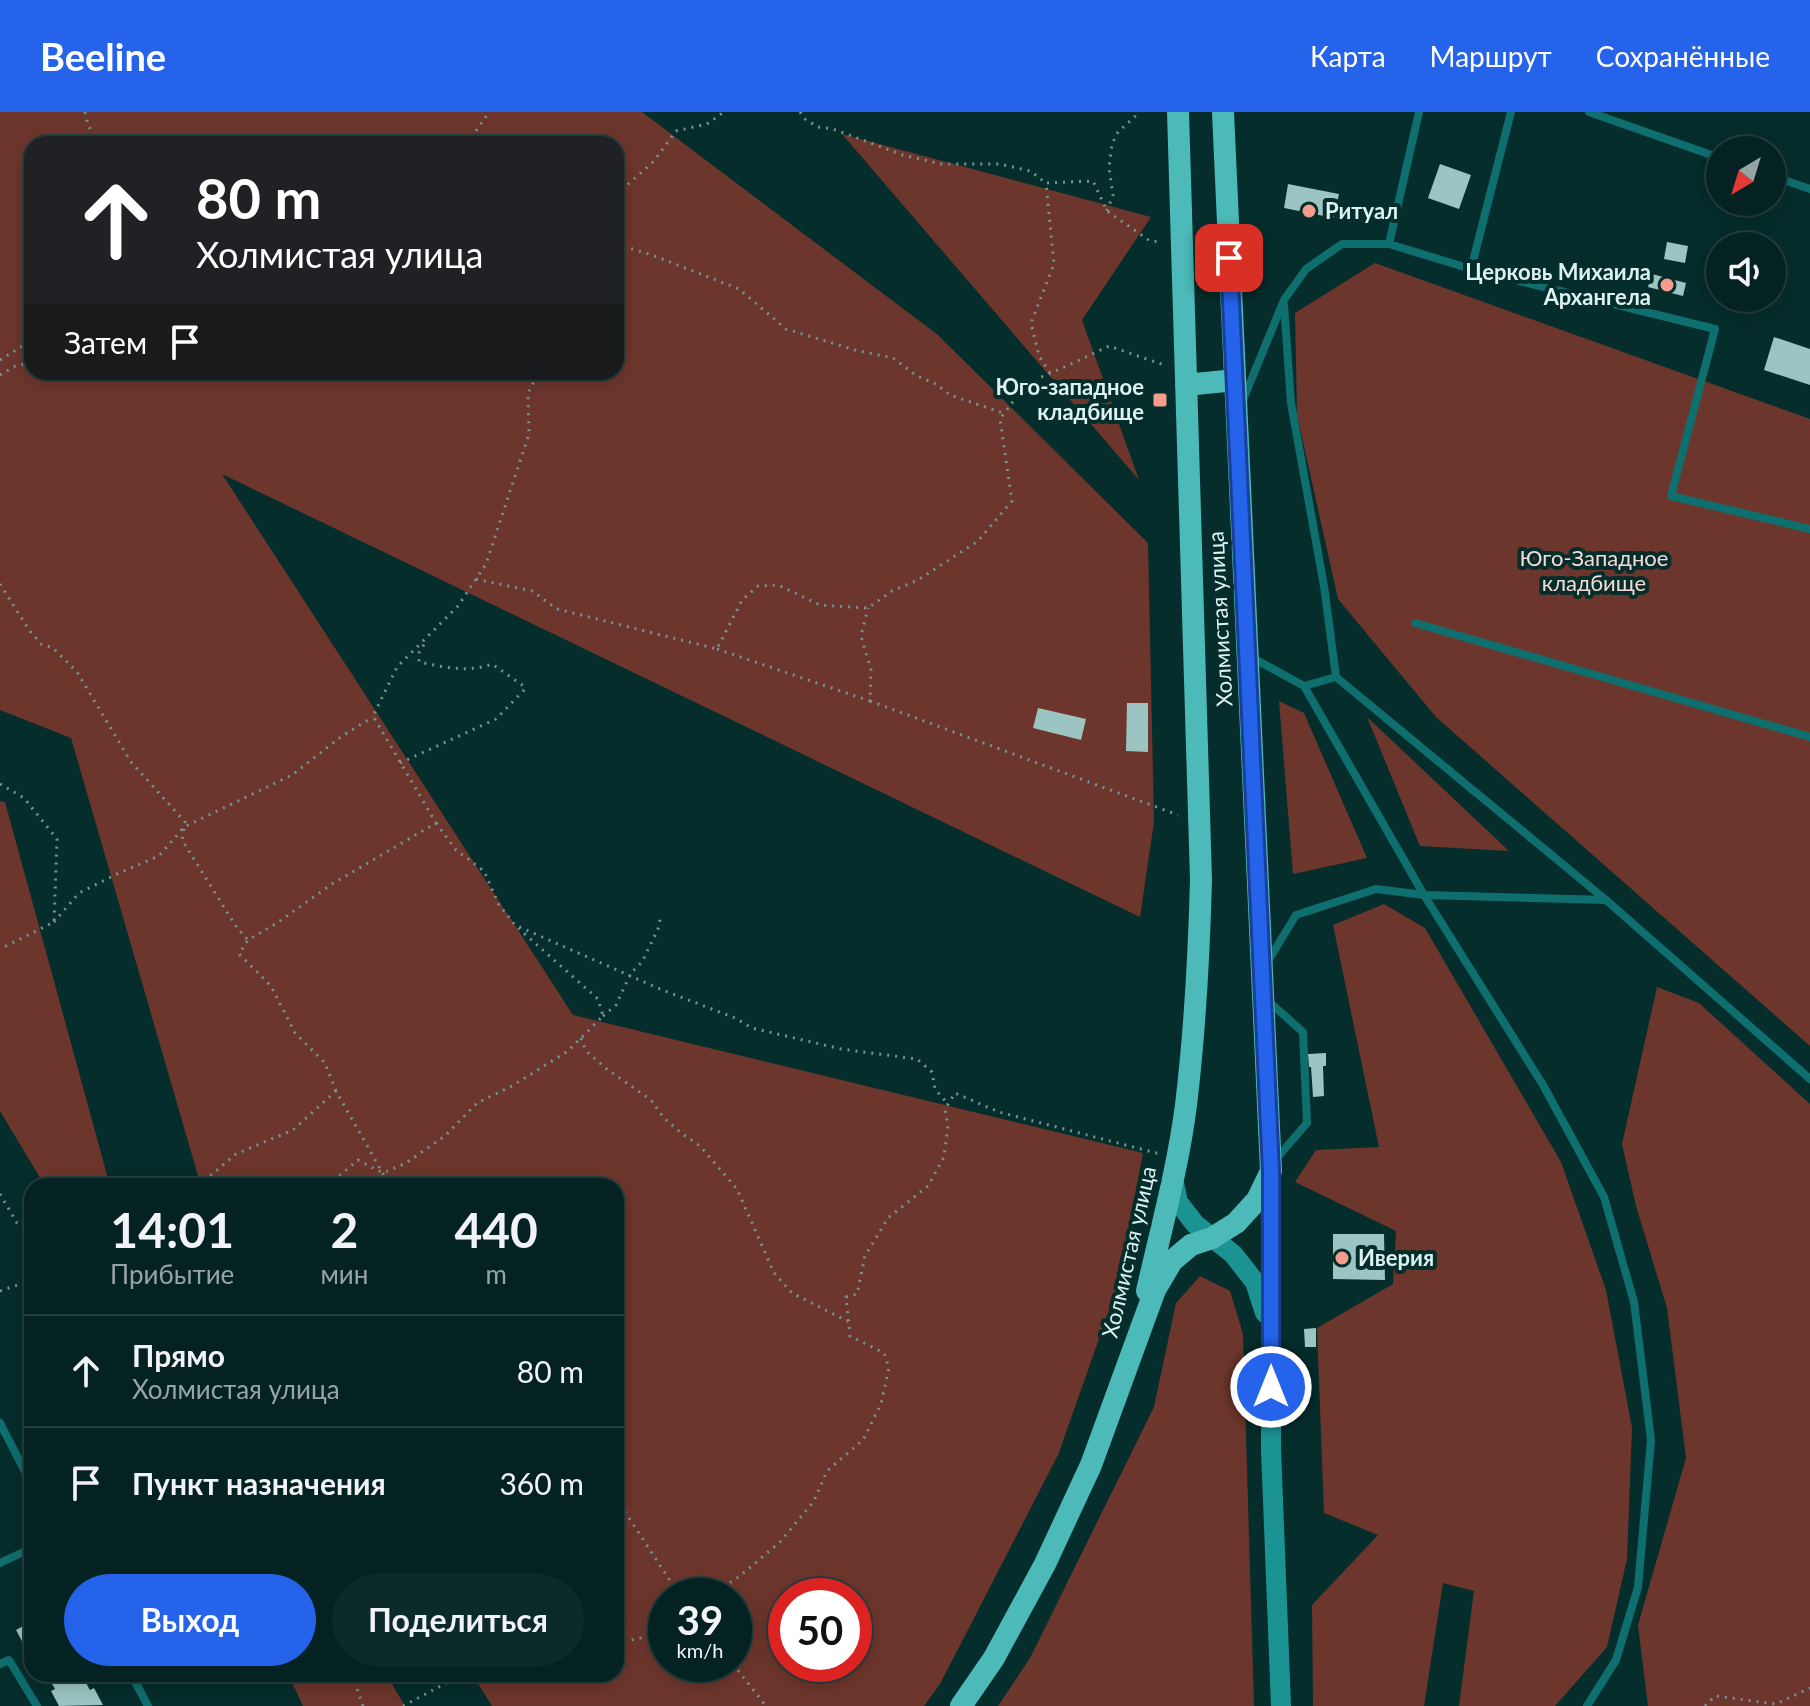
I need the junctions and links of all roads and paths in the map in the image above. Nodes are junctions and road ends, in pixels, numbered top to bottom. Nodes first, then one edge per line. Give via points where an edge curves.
1 (85, 112) edge
2 (489, 112) edge
3 (724, 112) edge
4 (800, 112) edge
5 (1140, 112) edge
6 (1178, 112) edge
7 (1223, 112) edge
8 (1419, 112) edge
9 (1511, 112) edge
10 (1589, 112) edge
11 (94, 136) edge
12 (472, 136) edge
13 (1706, 153) edge
14 (1786, 181) edge
15 (1046, 183) junction
16 (624, 188) edge
17 (1810, 189) edge
18 (1107, 211) junction
19 (1182, 244) junction
20 (1389, 244) junction
21 (624, 246) edge
22 (1471, 269) junction
23 (1284, 300) junction
24 (24, 345) edge
25 (0, 360) edge
26 (24, 364) edge
27 (1050, 373) junction
28 (0, 375) edge
29 (1186, 379) junction
30 (535, 380) edge
31 (1235, 380) junction
32 (1004, 414) junction
33 (1236, 415) junction
34 (1810, 529) edge
35 (476, 579) junction
36 (0, 584) edge
37 (868, 608) junction
38 (1415, 623) dead end
39 (430, 634) junction
40 (717, 649) junction
41 (1247, 654) junction
42 (1336, 677) junction
43 (1304, 686) junction
44 (870, 701) junction
45 (373, 716) junction
46 (1810, 737) edge
47 (400, 763) junction
48 (0, 784) edge
49 (436, 823) junction
50 (1199, 823) junction
51 (184, 827) junction
52 (1424, 895) junction
53 (1606, 900) junction
54 (661, 915) dead end
55 (54, 922) junction
56 (515, 925) junction
57 (248, 940) junction
58 (0, 949) edge
59 (1262, 972) junction
60 (630, 975) junction
61 (1263, 996) junction
62 (603, 1016) junction
63 (581, 1038) junction
64 (1810, 1079) edge
65 (336, 1091) junction
66 (948, 1104) junction
67 (1175, 1168) junction
68 (1270, 1168) junction
69 (383, 1173) junction
70 (208, 1178) edge
71 (337, 1178) edge
72 (386, 1178) edge
73 (0, 1194) edge
74 (24, 1227) edge
75 (1212, 1238) junction
76 (24, 1283) edge
77 (0, 1291) edge
78 (849, 1322) junction
79 (1131, 1354) junction
80 (1271, 1356) junction
81 (0, 1423) edge
82 (24, 1470) edge
83 (624, 1510) edge
84 (24, 1552) edge
85 (0, 1563) edge
86 (668, 1578) edge
87 (737, 1578) edge
88 (648, 1637) edge
89 (624, 1641) edge
90 (0, 1664) edge
91 (135, 1682) edge
92 (355, 1682) edge
93 (448, 1682) edge
94 (747, 1682) edge
95 (1810, 1688) edge
96 (37, 1706) edge
97 (148, 1706) edge
98 (363, 1706) edge
99 (403, 1706) edge
100 (766, 1706) edge
101 (961, 1706) edge
102 (1281, 1706) edge
103 (1587, 1706) edge
104 (1705, 1706) edge

1 - 11 path
2 - 12 path
3 - 16 path via 707,124 676,131 654,161
4 - 15 path via 818,127 903,155 941,164 1000,164 1030,171
5 - 18 path via 1112,144 1113,195
6 - 19 highway, Холмистая улица
7 - 31 highway, Холмистая улица
8 - 20 lane
9 - 22 lane
10 - 13 lane
14 - 17 lane
15 - 18 path via 1093,181
15 - 27 path via 1054,264 1031,323 1039,356
18 - 19 path via 1150,241
19 - 29 highway, Холмистая улица
20 - 22 lane
20 - 23 lane via 1342,244 1306,269
21 - 32 path via 739,289 786,329 893,358 950,395
22 - 34 lane via 1715,329 1671,496
23 - 33 lane
23 - 42 lane via 1291,403
24 - 25 path
26 - 28 path
27 - 29 path via 1109,346
27 - 32 path via 1018,395
29 - 31 highway
29 - 50 highway, Холмистая улица
30 - 35 path via 528,393 529,434 486,564
31 - 33 highway, Холмистая улица
32 - 37 path via 1000,419 1012,501 978,541
33 - 41 highway, Холмистая улица
35 - 39 path
35 - 40 path via 532,591 557,609
36 - 51 path via 41,644 53,648 77,672 131,762
37 - 40 path via 820,605 778,585 758,586 742,600
37 - 44 path via 861,636 871,670
38 - 46 lane
39 - 45 path via 397,667
39 - 47 path via 419,662 454,669 492,664 525,687 496,719
40 - 44 path
41 - 43 lane
41 - 59 highway, Холмистая улица
42 - 43 lane
42 - 53 lane
43 - 52 lane
44 - 50 path
45 - 47 path
45 - 51 path via 292,775
47 - 49 path
48 - 55 path via 24,798 57,839
49 - 56 path via 456,850 484,871
49 - 57 path
50 - 67 highway, Холмистая улица via 1198,975
51 - 55 path via 159,856 79,893
51 - 57 path via 182,840
52 - 53 lane
52 - 59 lane via 1376,889 1296,915
52 - 103 lane via 1543,1085 1604,1197 1634,1302 1651,1440 1638,1587 1616,1660
53 - 64 lane
54 - 60 path via 642,962
55 - 58 path
56 - 60 path
56 - 62 path via 598,999
57 - 65 path via 239,954 271,986 295,1033 325,1063
59 - 61 highway, Холмистая улица
60 - 62 path via 616,1005
60 - 66 path via 752,1028 841,1049 917,1059 932,1072 935,1089
61 - 68 highway, Холмистая улица
61 - 68 lane via 1303,1032 1306,1093 1307,1123
62 - 63 path
63 - 69 path via 568,1051 477,1103 445,1136
63 - 78 path via 586,1051 651,1100 737,1189 774,1273 792,1293
65 - 69 path
65 - 70 path via 293,1130 236,1154
66 - 67 path via 955,1093
66 - 78 path via 944,1157 928,1186 888,1218 865,1256 857,1294 846,1297
67 - 75 main road via 1178,1202
67 - 79 highway, Холмистая улица
68 - 75 highway, Холмистая улица via 1257,1200 1236,1223
68 - 80 main road
69 - 71 path via 358,1160
69 - 72 path
73 - 74 path
75 - 79 highway, Холмистая улица via 1191,1245 1172,1261
75 - 80 main road via 1255,1282
76 - 77 path
78 - 87 path via 850,1336 884,1353 889,1368 881,1404 863,1440 827,1471 814,1501 780,1542
79 - 101 highway via 1091,1465 1045,1564
80 - 102 main road
81 - 82 lane
83 - 86 path
84 - 85 lane
88 - 89 path
90 - 96 lane via 9,1660
91 - 97 lane
92 - 98 path
93 - 99 path
94 - 100 path
95 - 104 path via 1776,1704 1715,1696

